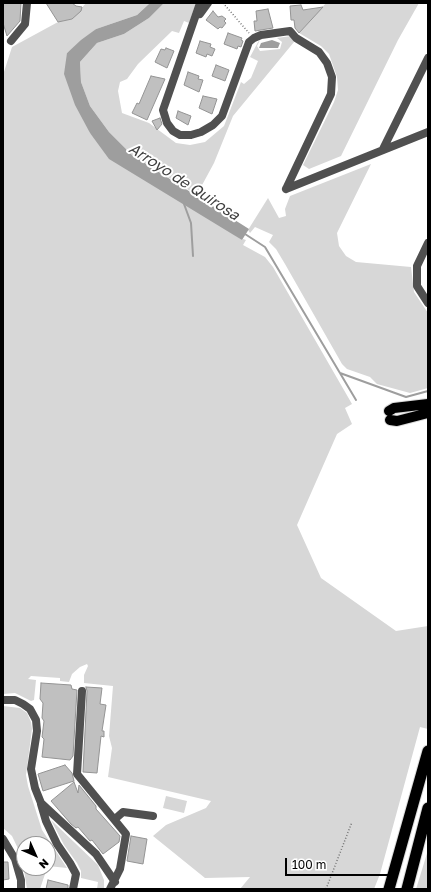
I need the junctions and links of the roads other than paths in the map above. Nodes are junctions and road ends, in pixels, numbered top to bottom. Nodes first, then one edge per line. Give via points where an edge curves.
1 (27, 3) edge
2 (200, 3) edge
3 (208, 3) edge
4 (191, 29) junction
5 (11, 41) dead end
6 (428, 58) edge
7 (428, 132) edge
8 (383, 149) junction
9 (428, 243) edge
10 (428, 303) edge
11 (428, 404) edge
12 (428, 413) edge
13 (82, 691) dead end
14 (3, 700) edge
15 (428, 751) edge
16 (41, 803) junction
17 (428, 808) edge
18 (153, 816) dead end
19 (115, 819) junction
20 (3, 839) edge
21 (113, 887) edge
22 (20, 889) edge
23 (73, 889) edge
24 (389, 889) edge
25 (407, 889) edge

1 - 5 street via 25,24
2 - 4 street
3 - 4 street
4 - 8 street via 163,110 173,131 180,135 191,135 213,125 222,116 249,42 261,35 290,31 296,38 319,52 327,62 332,76 331,94 286,189
6 - 8 street
7 - 8 street
9 - 10 street via 417,266 418,286
11 - 12 main road via 394,408 390,416 397,421
13 - 19 street via 77,774
14 - 16 street via 15,700 23,704 30,709 36,720 37,730 31,769 34,788
15 - 24 highway
16 - 21 street via 96,854
16 - 23 street via 51,832 76,874
17 - 25 highway
18 - 19 street via 123,812
19 - 21 street via 126,834 120,869
20 - 22 street via 15,858 21,880

